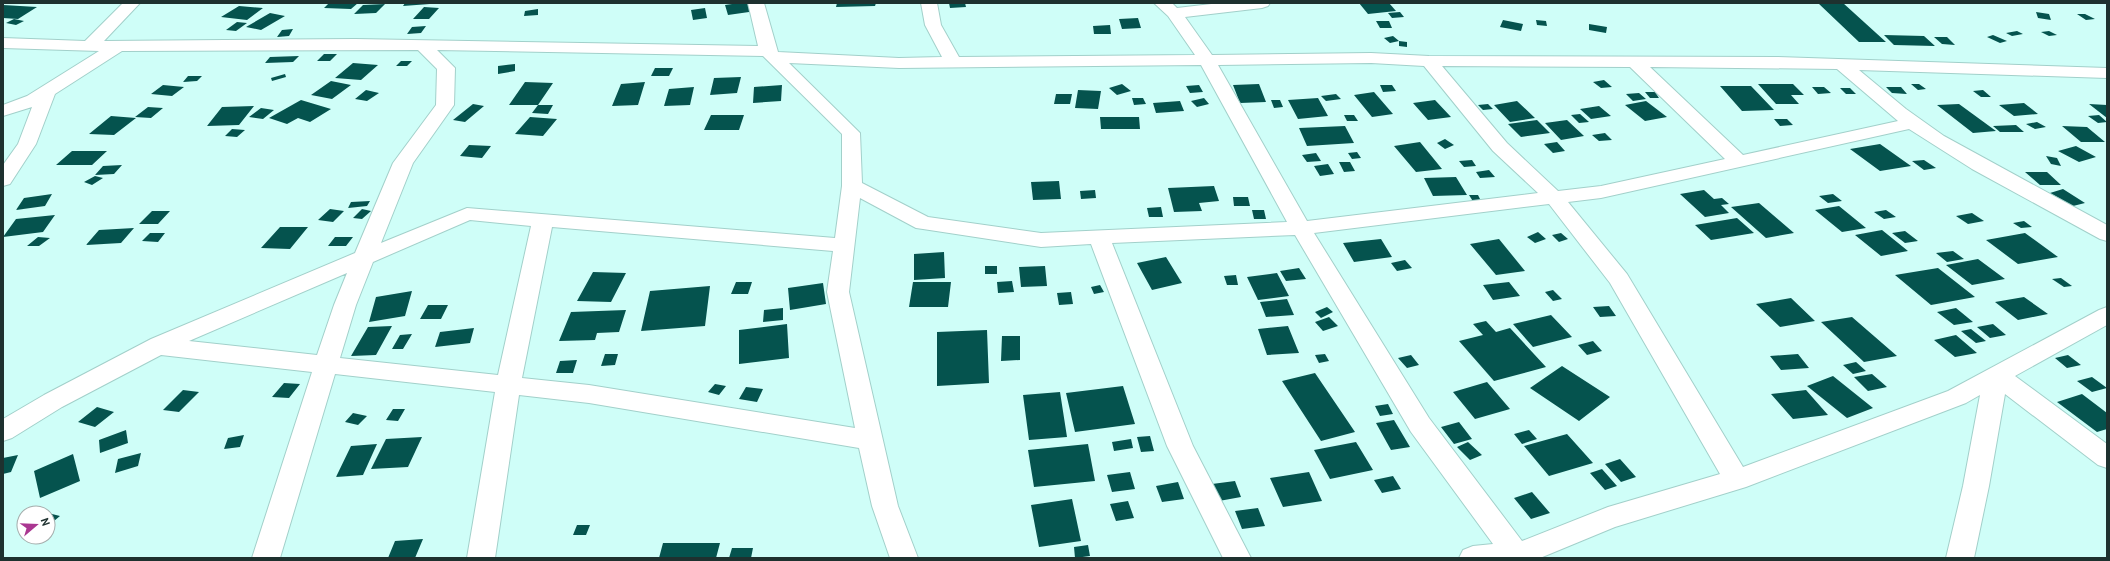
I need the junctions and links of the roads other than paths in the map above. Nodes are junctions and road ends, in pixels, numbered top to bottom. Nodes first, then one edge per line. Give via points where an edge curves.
1 (132, 3) edge
2 (756, 3) edge
3 (928, 3) edge
4 (1262, 3) edge
5 (1168, 8) edge
6 (3, 43) edge
7 (121, 44) junction
8 (89, 46) junction
9 (423, 46) junction
10 (770, 54) junction
11 (1207, 60) junction
12 (1429, 61) junction
13 (953, 62) junction
14 (1635, 62) junction
15 (1841, 64) junction
16 (2107, 73) edge
17 (46, 93) junction
18 (3, 111) edge
19 (1913, 123) junction
20 (1738, 161) junction
21 (3, 180) edge
22 (852, 186) junction
23 (1554, 198) junction
24 (543, 220) junction
25 (1301, 228) junction
26 (2107, 234) edge
27 (1100, 239) junction
28 (844, 245) junction
29 (363, 260) junction
30 (2107, 315) edge
31 (158, 346) junction
32 (326, 365) junction
33 (1996, 375) junction
34 (508, 385) junction
35 (3, 431) edge
36 (871, 440) junction
37 (2107, 458) edge
38 (1737, 480) junction
39 (1516, 557) edge
40 (266, 558) edge
41 (481, 558) edge
42 (904, 558) edge
43 (1237, 558) edge
44 (1473, 558) edge
45 (1960, 558) edge

1 - 8 street
2 - 10 street
3 - 13 street via 934,25
4 - 5 street
5 - 11 street
6 - 8 street
7 - 8 street
7 - 9 street
7 - 17 street
9 - 10 street
9 - 29 street via 446,68 445,105 403,163
10 - 13 street via 899,63
10 - 22 street via 851,133
11 - 12 street via 1371,58
11 - 13 street
11 - 25 street
12 - 14 street
12 - 23 street via 1500,146
14 - 15 street
14 - 20 street
15 - 16 street
15 - 19 street
17 - 18 street
17 - 21 street via 27,144
19 - 20 street
19 - 26 street via 1937,140
20 - 23 street via 1601,192
22 - 27 street via 923,223 1041,240
22 - 28 street
23 - 25 street
23 - 38 street via 1619,279
24 - 28 street
24 - 29 street via 467,214
24 - 34 street
25 - 27 street
25 - 39 street via 1420,425
27 - 43 street via 1180,446
28 - 36 street via 838,292
29 - 31 street via 276,294
29 - 32 street via 345,305
30 - 33 street
31 - 32 street
31 - 35 street via 53,401
32 - 34 street
32 - 40 street
33 - 37 street
33 - 38 street via 1957,397
33 - 45 street
34 - 36 street via 589,394
34 - 41 street
36 - 42 street via 885,506
38 - 39 street via 1608,518
39 - 44 street

